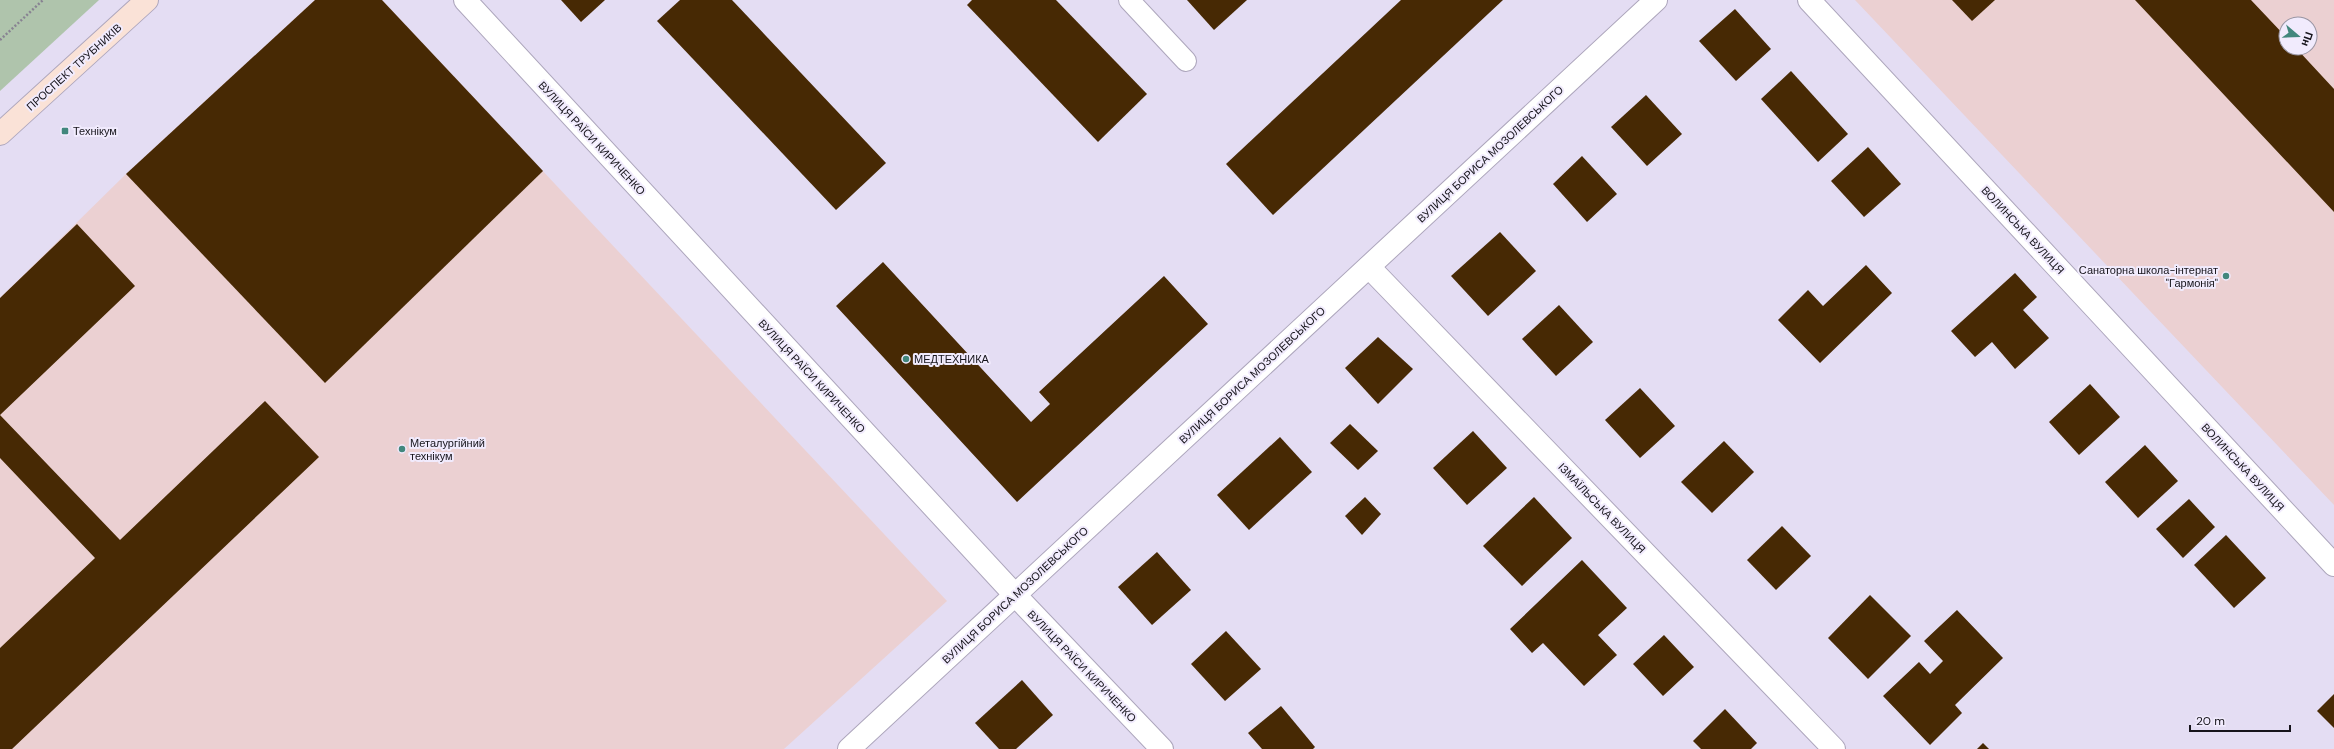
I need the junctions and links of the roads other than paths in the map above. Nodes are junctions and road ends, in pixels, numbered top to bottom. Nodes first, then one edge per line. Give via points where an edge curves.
1 (147, 0) edge
2 (465, 0) edge
3 (1129, 0) edge
4 (1809, 0) edge
5 (1649, 2) edge
6 (1186, 61) dead end
7 (0, 134) edge
8 (1369, 267) junction
9 (2334, 565) edge
10 (1015, 595) junction
11 (849, 749) edge
12 (1162, 749) edge
13 (1834, 749) edge

1 - 7 main road, ПРОСПЕКТ ТРУБНИКІВ
2 - 10 street, ВУЛИЦЯ РАЇСИ КИРИЧЕНКО
3 - 6 lane
4 - 9 street, ВОЛИНСЬКА ВУЛИЦЯ
5 - 8 street, ВУЛИЦЯ БОРИСА МОЗОЛЕВСЬКОГО
8 - 10 street, ВУЛИЦЯ БОРИСА МОЗОЛЕВСЬКОГО
8 - 13 street, ІЗМАЇЛЬСЬКА ВУЛИЦЯ
10 - 11 street, ВУЛИЦЯ БОРИСА МОЗОЛЕВСЬКОГО
10 - 12 street, ВУЛИЦЯ РАЇСИ КИРИЧЕНКО

